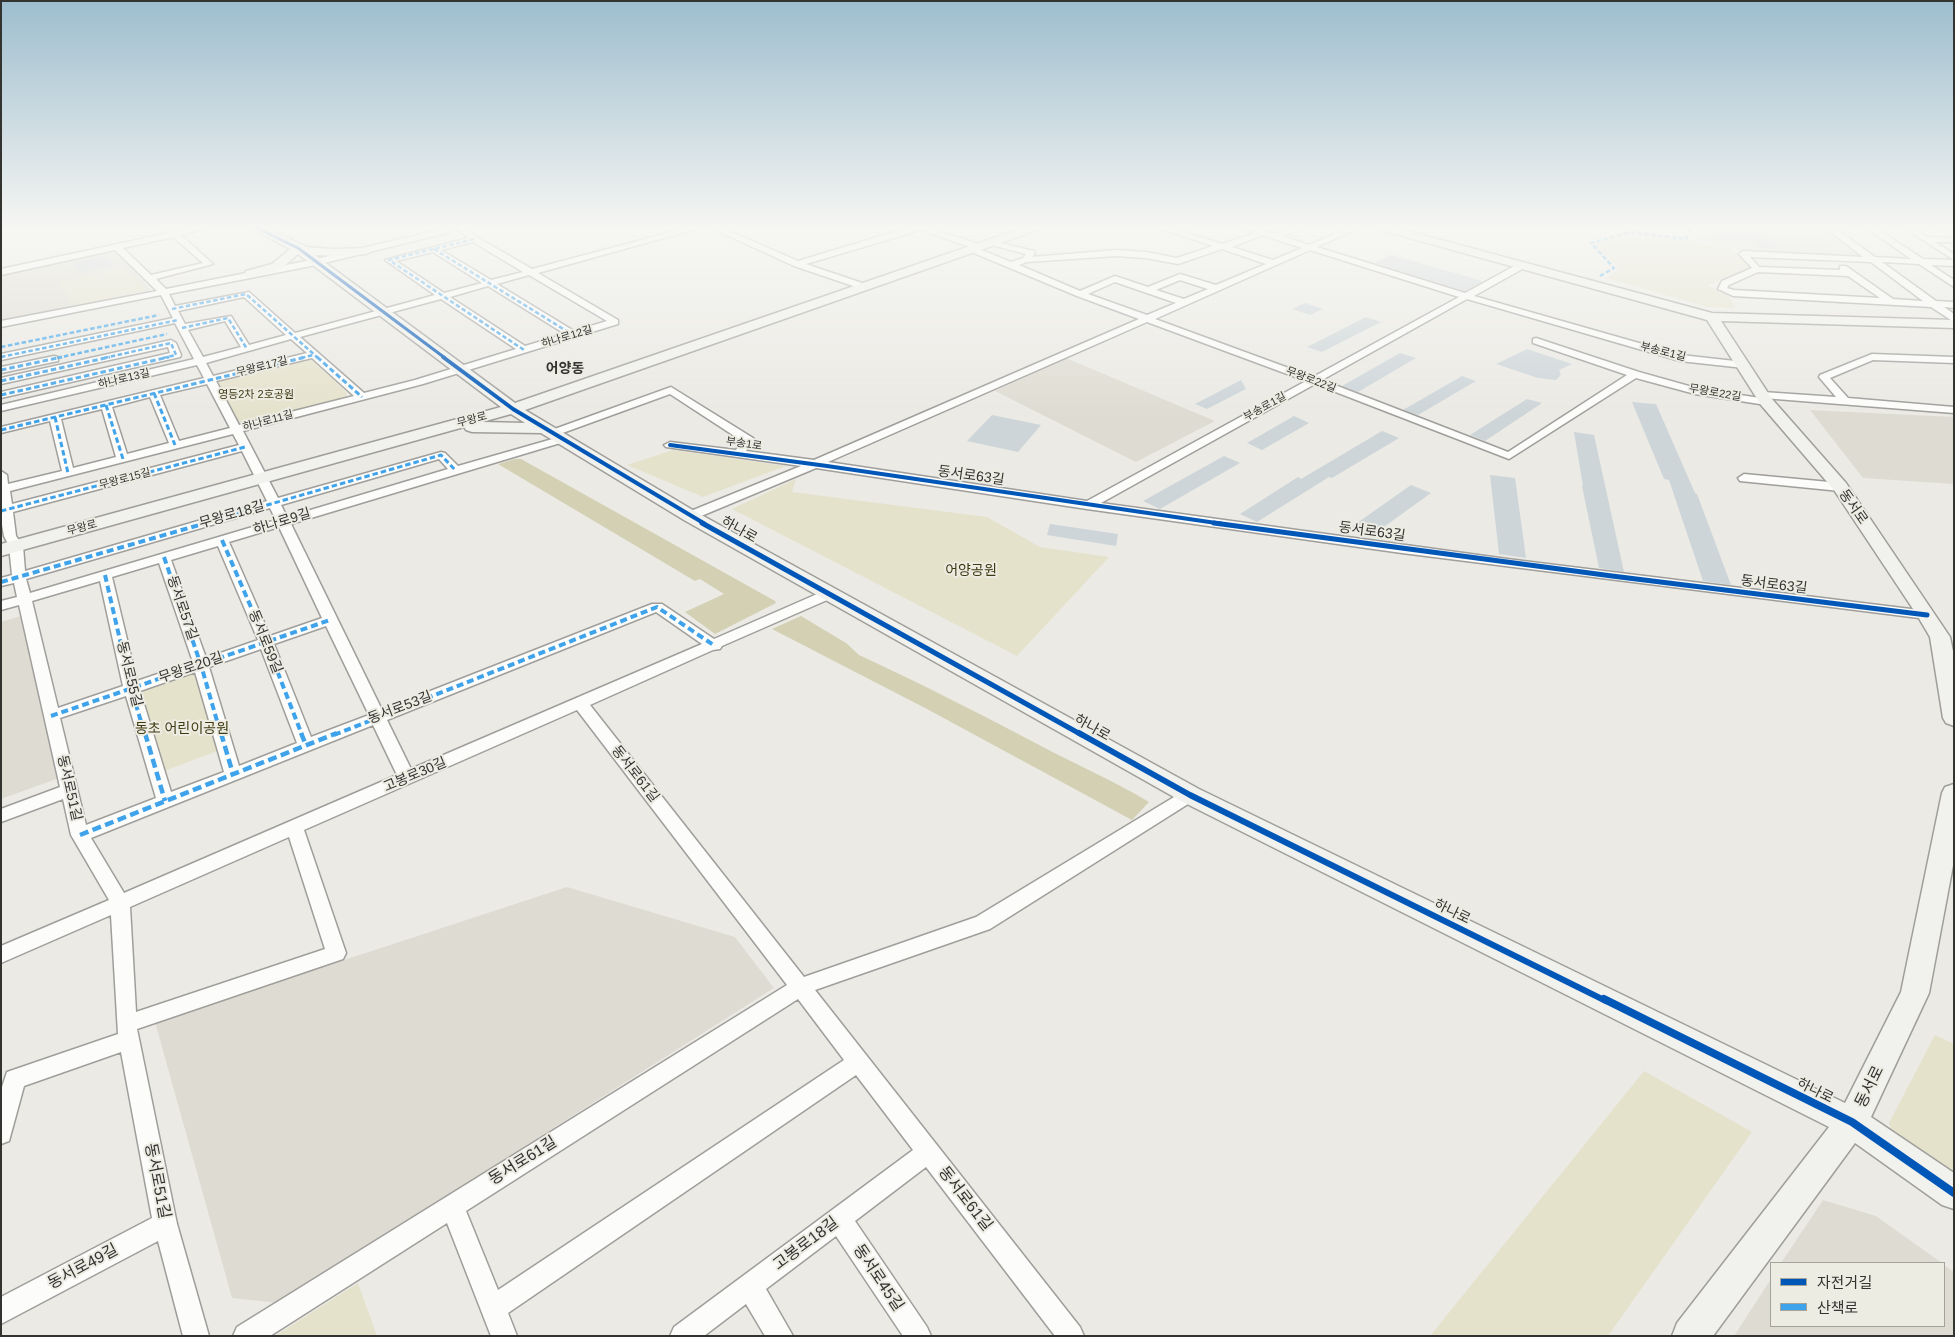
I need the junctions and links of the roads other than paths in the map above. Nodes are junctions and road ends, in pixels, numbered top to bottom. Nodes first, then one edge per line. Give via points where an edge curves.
1 (160, 288) edge
2 (176, 288) edge
3 (352, 288) edge
4 (430, 288) edge
5 (474, 288) edge
6 (497, 288) edge
7 (558, 288) edge
8 (855, 288) edge
9 (1067, 288) edge
10 (1093, 288) edge
11 (1143, 288) edge
12 (1152, 288) edge
13 (1215, 288) edge
14 (1440, 288) edge
15 (1481, 288) edge
16 (1602, 288) edge
17 (1722, 288) edge
18 (1872, 288) edge
19 (1913, 288) edge
20 (1148, 290) junction
21 (163, 291) junction
22 (1080, 294) junction
23 (1468, 296) junction
24 (443, 297) junction
25 (1183, 302) junction
26 (1891, 302) junction
27 (1934, 304) junction
28 (1954, 305) edge
29 (172, 309) junction
30 (384, 313) junction
31 (159, 315) dead end
32 (1712, 317) junction
33 (1147, 319) junction
34 (1954, 319) edge
35 (1, 324) edge
36 (180, 324) junction
37 (1954, 324) edge
38 (167, 334) dead end
39 (573, 335) junction
40 (295, 336) junction
41 (1536, 341) dead end
42 (1, 347) edge
43 (247, 349) junction
44 (524, 350) junction
45 (314, 355) junction
46 (1, 357) edge
47 (1954, 360) edge
48 (200, 361) junction
49 (1744, 365) junction
50 (1, 370) edge
51 (459, 370) junction
52 (1635, 374) junction
53 (210, 380) junction
54 (1313, 380) junction
55 (1, 381) edge
56 (483, 387) junction
57 (575, 387) junction
58 (154, 393) junction
59 (1, 394) edge
60 (362, 397) junction
61 (1764, 398) junction
62 (1845, 402) junction
63 (106, 405) junction
64 (1, 408) edge
65 (513, 409) junction
66 (1954, 410) edge
67 (55, 417) junction
68 (446, 427) junction
69 (1, 430) edge
70 (236, 430) junction
71 (553, 433) junction
72 (175, 445) junction
73 (670, 445) dead end
74 (245, 447) junction
75 (739, 453) junction
76 (123, 459) junction
77 (815, 464) junction
78 (456, 471) junction
79 (68, 473) junction
80 (1, 476) edge
81 (262, 478) junction
82 (1744, 478) dead end
83 (1840, 487) junction
84 (2, 490) edge
85 (274, 503) junction
86 (1088, 505) junction
87 (3, 511) edge
88 (690, 516) junction
89 (283, 522) junction
90 (222, 540) junction
91 (9, 548) edge
92 (164, 557) junction
93 (105, 575) junction
94 (10, 579) edge
95 (829, 594) junction
96 (24, 598) junction
97 (1, 606) edge
98 (1927, 615) junction
99 (330, 620) junction
100 (266, 642) junction
101 (715, 646) junction
102 (201, 664) junction
103 (131, 688) junction
104 (580, 703) junction
105 (52, 716) junction
106 (377, 717) junction
107 (1954, 718) edge
108 (306, 745) junction
109 (233, 774) junction
110 (407, 778) junction
111 (69, 790) junction
112 (1954, 793) edge
113 (1190, 795) junction
114 (165, 801) junction
115 (1, 816) edge
116 (294, 827) junction
117 (80, 835) junction
118 (120, 902) junction
119 (1, 954) edge
120 (800, 987) junction
121 (128, 1032) junction
122 (858, 1062) junction
123 (1852, 1122) junction
124 (1, 1132) edge
125 (928, 1152) junction
126 (1954, 1193) edge
127 (452, 1206) junction
128 (839, 1219) junction
129 (165, 1224) junction
130 (750, 1286) junction
131 (492, 1308) junction
132 (1, 1311) edge
133 (196, 1336) edge
134 (246, 1336) edge
135 (504, 1336) edge
136 (684, 1336) edge
137 (780, 1336) edge
138 (918, 1336) edge
139 (1071, 1336) edge
140 (1690, 1336) edge

1 - 21 street
2 - 21 street
3 - 30 street, 하나로
4 - 24 street
5 - 24 street, 하나로13길
6 - 39 street
7 - 39 street, 하나로12길 via 615,322
8 - 57 street, 무왕로
9 - 22 street, 무왕로22길
10 - 22 street
11 - 20 street
12 - 20 street
13 - 25 street
14 - 23 street, 부송로1길
15 - 23 street, 부송로1길
16 - 32 street
17 - 26 street via 1733,293
18 - 26 street
19 - 27 street
20 - 25 street
21 - 29 street
21 - 35 street
22 - 33 street, 무왕로22길
23 - 49 street, 부송로1길 via 1680,358
23 - 54 street, 부송로1길
24 - 30 street, 하나로13길
24 - 44 street
25 - 33 street
26 - 27 street
27 - 28 street
27 - 34 street
29 - 36 street
29 - 40 street via 246,294
30 - 40 street, 하나로13길
30 - 51 street, 하나로
31 - 42 street
32 - 37 street
32 - 49 street, 동서로
33 - 54 street, 무왕로22길
33 - 77 street
36 - 43 street via 228,318
36 - 46 street
36 - 48 street
38 - 50 street
39 - 44 street, 하나로12길
40 - 43 street, 하나로13길
40 - 45 street
41 - 52 street, 무왕로22길
43 - 48 street, 하나로13길
44 - 51 street, 하나로12길
45 - 53 street, 무왕로17길
45 - 60 street
47 - 62 street via 1872,356 1824,377
48 - 53 street
48 - 64 street, 하나로13길
49 - 61 street, 동서로
51 - 56 street, 하나로
51 - 60 street, 하나로11길
52 - 54 street, 무왕로22길 via 1509,456
52 - 61 street, 무왕로22길 via 1695,391
53 - 58 street
53 - 70 street
54 - 86 street, 부송로1길
55 - 59 street via 171,343 176,355
56 - 57 street via 528,393
56 - 65 street, 하나로
56 - 68 street via 469,415
57 - 65 street, 무왕로
57 - 71 street via 548,409
58 - 63 street
58 - 72 street
60 - 70 street, 하나로11길
61 - 62 street, 무왕로22길
61 - 83 street, 동서로
62 - 66 street, 무왕로22길
63 - 67 street
63 - 76 street
65 - 68 street, 무왕로
65 - 71 street, 하나로
67 - 69 street
67 - 79 street
68 - 71 street
68 - 81 street, 무왕로
70 - 72 street, 하나로11길
70 - 74 street
71 - 75 street via 671,390 749,440
71 - 78 street, 하나로9길
71 - 88 street, 하나로
72 - 76 street, 하나로11길
73 - 75 street, 부송1로
74 - 81 street
74 - 87 street, 무왕로15길
75 - 77 street, 부송1로
76 - 79 street, 하나로11길
77 - 86 street, 동서로63길
77 - 88 street
78 - 85 street, 무왕로18길 via 441,455
78 - 89 street, 하나로9길
79 - 84 street, 하나로11길
80 - 84 street
81 - 85 street
81 - 91 street, 무왕로
82 - 83 street
83 - 98 street, 동서로
84 - 87 street
85 - 89 street
85 - 94 street, 무왕로18길
86 - 98 street, 동서로63길
87 - 91 street via 10,536
88 - 95 street, 하나로
89 - 90 street, 하나로9길
89 - 99 street
90 - 92 street, 하나로9길
90 - 100 street, 동서로59길
91 - 94 street, 동서로51길
92 - 93 street, 하나로9길
92 - 102 street, 동서로57길
93 - 96 street, 하나로9길
93 - 103 street, 동서로55길
94 - 96 street, 동서로51길
95 - 101 street, 고봉로30길
95 - 113 street, 하나로
96 - 97 street, 하나로9길
96 - 105 street, 동서로51길
98 - 107 street, 동서로 via 1940,637
99 - 100 street, 무왕로20길
99 - 106 street
100 - 102 street, 무왕로20길
100 - 108 street, 동서로59길
101 - 104 street, 고봉로30길
101 - 106 street, 동서로53길 via 657,607
102 - 103 street, 무왕로20길
102 - 109 street, 동서로57길
103 - 105 street, 무왕로20길
103 - 114 street, 동서로55길
104 - 110 street, 고봉로30길
104 - 120 street, 동서로61길
105 - 111 street, 동서로51길
106 - 108 street, 동서로53길
106 - 110 street
108 - 109 street, 동서로53길
109 - 114 street, 동서로53길
110 - 116 street, 고봉로30길
111 - 115 street
111 - 117 street, 동서로51길
112 - 123 street, 동서로 via 1916,993
113 - 120 street via 984,923
113 - 123 street, 하나로
114 - 117 street, 동서로53길
116 - 118 street, 고봉로30길
116 - 121 street via 336,952
117 - 118 street, 동서로51길
118 - 119 street, 고봉로30길
118 - 121 street, 동서로51길
120 - 122 street, 동서로61길
120 - 127 street, 동서로61길
121 - 124 street via 15,1079
121 - 129 street, 동서로51길
122 - 125 street, 동서로61길
122 - 131 street
123 - 126 street, 하나로
123 - 140 street, 동서로
125 - 128 street, 고봉로18길
125 - 139 street, 동서로61길
127 - 131 street
127 - 134 street, 동서로61길
128 - 130 street, 고봉로18길
128 - 138 street, 동서로45길
129 - 132 street, 동서로49길
129 - 133 street, 동서로51길
130 - 136 street, 고봉로18길
130 - 137 street
131 - 135 street

